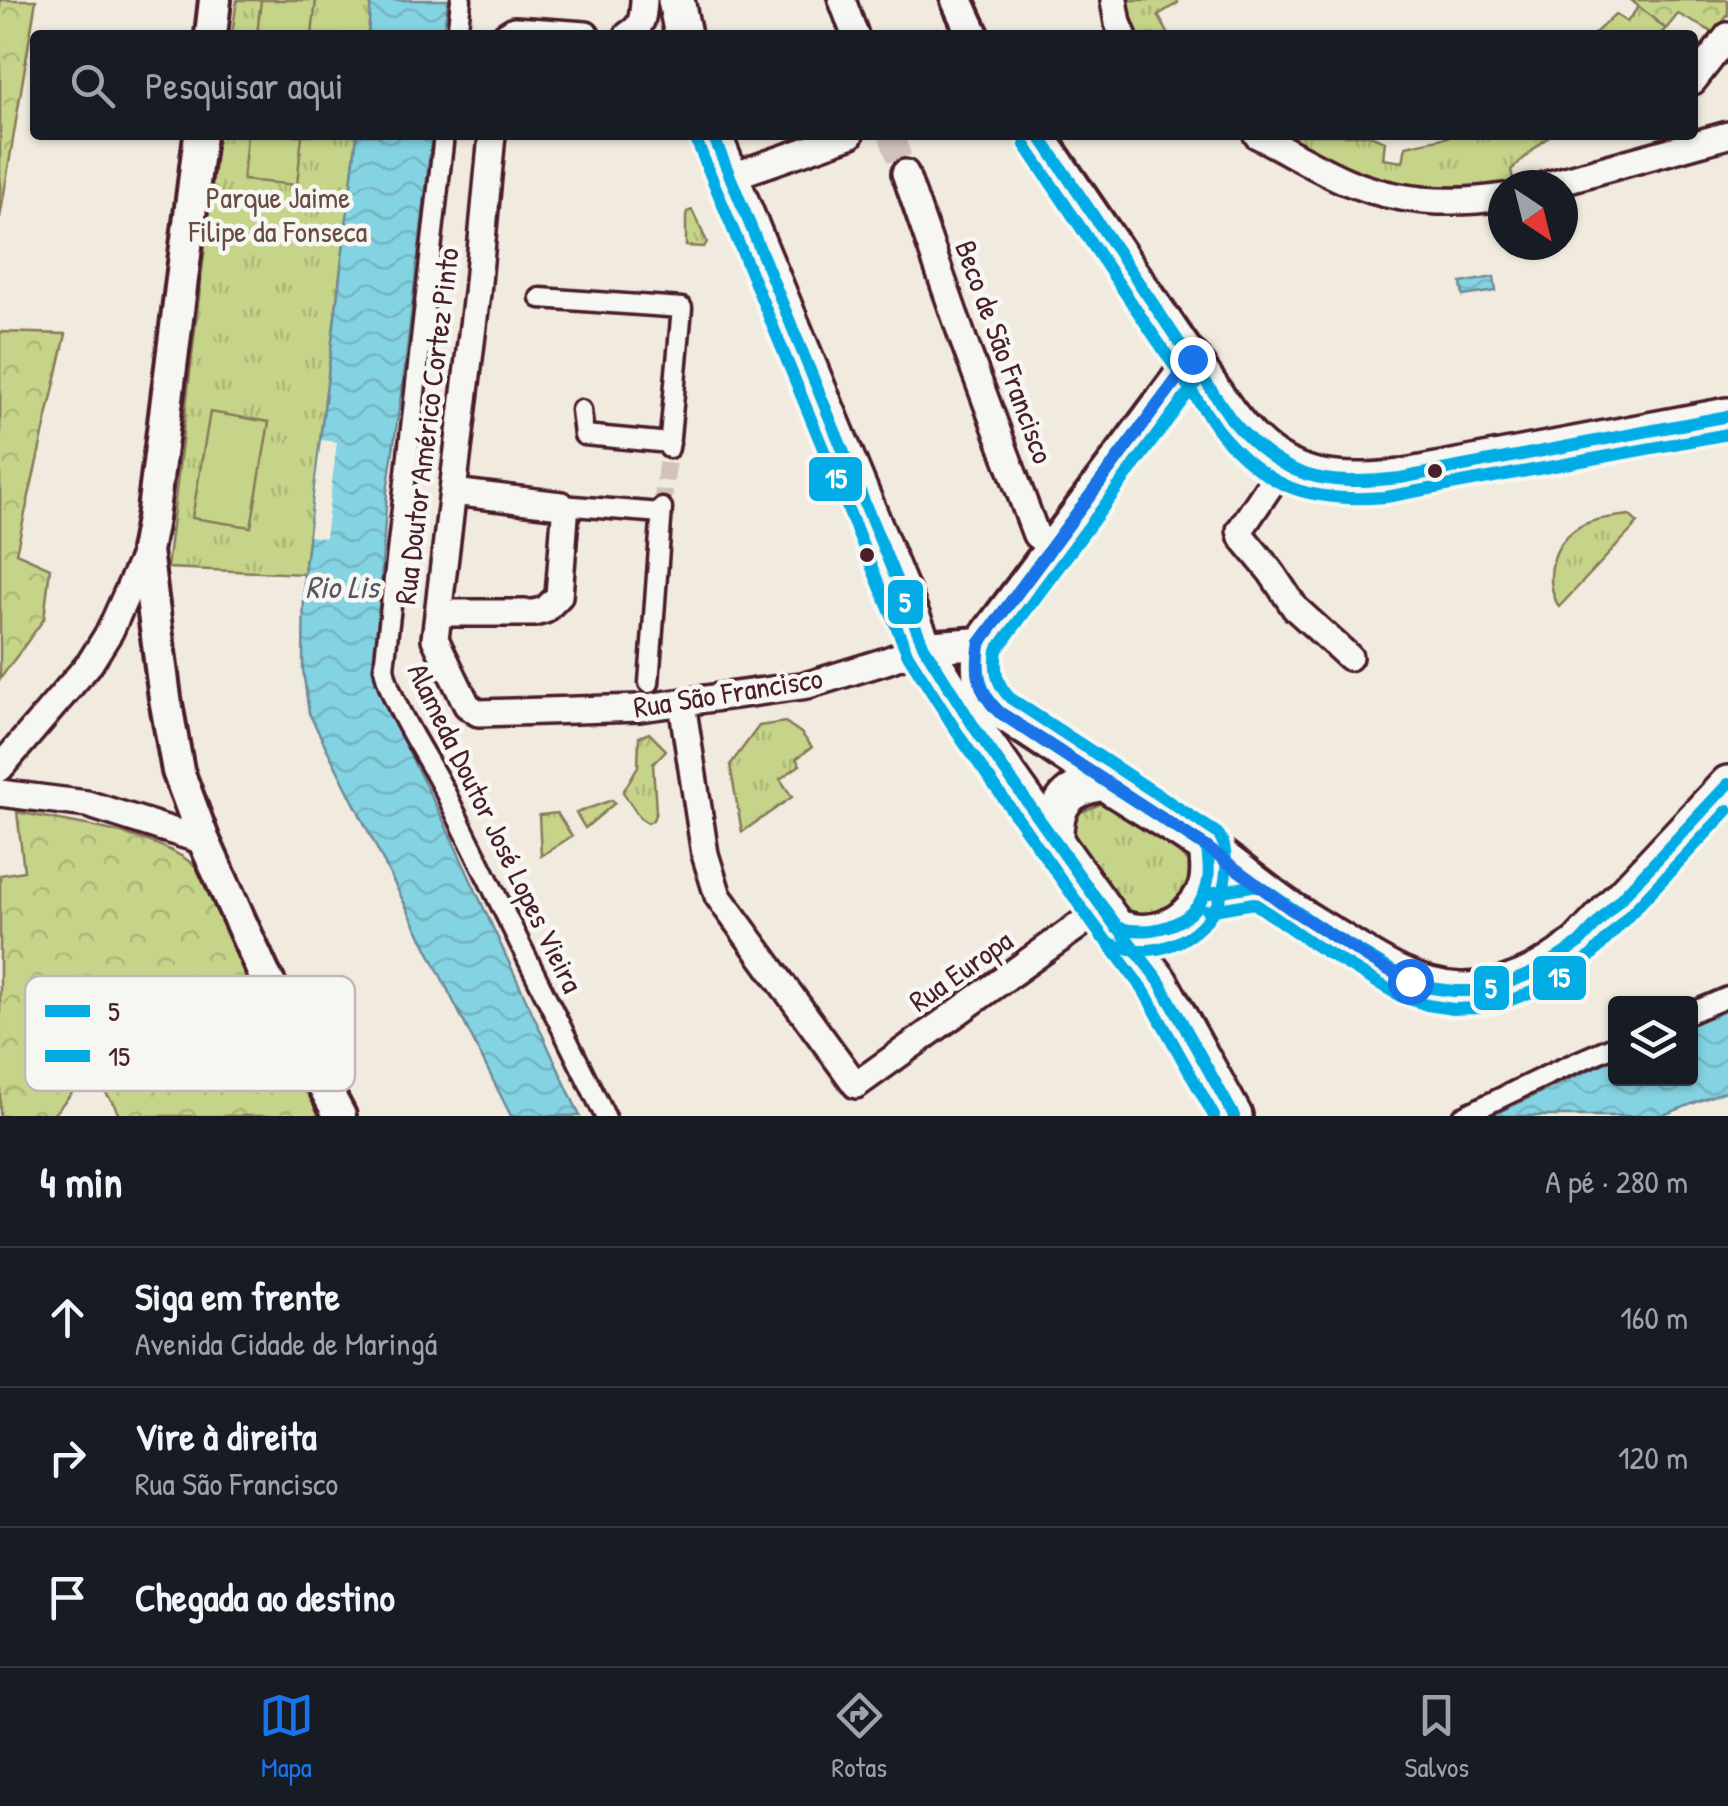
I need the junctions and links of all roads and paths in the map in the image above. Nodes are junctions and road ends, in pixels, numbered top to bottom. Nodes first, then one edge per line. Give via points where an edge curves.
1 (215, 0) edge
2 (461, 0) edge
3 (644, 0) edge
4 (676, 0) edge
5 (842, 0) edge
6 (956, 0) edge
7 (1114, 0) edge
8 (212, 30) edge
9 (458, 30) edge
10 (635, 30) edge
11 (682, 30) edge
12 (852, 30) edge
13 (970, 30) edge
14 (1121, 30) edge
15 (1728, 36) edge
16 (1698, 74) edge
17 (1728, 135) edge
18 (199, 140) edge
19 (443, 140) edge
20 (492, 140) edge
21 (715, 140) edge
22 (836, 140) edge
23 (1043, 140) edge
24 (1267, 140) edge
25 (1640, 140) edge
26 (1631, 162) junction
27 (904, 172) tunnel mouth
28 (730, 177) junction
29 (1578, 177) edge
30 (1488, 199) edge
31 (540, 298) dead end
32 (1192, 359) junction
33 (581, 410) dead end
34 (1728, 416) edge
35 (1284, 466) junction
36 (453, 492) junction
37 (561, 505) junction
38 (1052, 547) junction
39 (146, 551) junction
40 (438, 613) junction
41 (980, 643) junction
42 (924, 647) junction
43 (1349, 658) dead end
44 (649, 683) dead end
45 (682, 704) junction
46 (478, 713) joint
47 (0, 768) edge
48 (1104, 782) junction
49 (1728, 784) edge
50 (0, 792) edge
51 (1055, 840) junction
52 (215, 842) junction
53 (1208, 848) junction
54 (1258, 885) junction
55 (1204, 894) junction
56 (1110, 918) junction
57 (1165, 930) junction
58 (283, 976) edge
59 (1158, 981) junction
60 (1728, 997) edge
61 (1698, 1010) edge
62 (1608, 1048) edge
63 (328, 1091) edge
64 (340, 1116) edge
65 (605, 1116) edge
66 (1234, 1116) edge
67 (1463, 1116) edge

1 - 8 street
2 - 9 street
3 - 10 street
4 - 11 main road
5 - 12 street
6 - 13 street
7 - 14 street
15 - 16 street
17 - 26 street
18 - 39 street
19 - 65 street, Alameda Doutor José Lopes Vieira via 384,668
20 - 36 street, Rua Doutor Américo Cortez Pinto
21 - 28 main road
22 - 28 street
23 - 32 street
24 - 30 street via 1350,183 1398,196
25 - 26 street
26 - 29 street
27 - 38 street, Beco de São Francisco via 1036,534
28 - 42 main road
31 - 33 street via 682,308 669,446 584,435
32 - 35 main road via 1240,428
32 - 38 street
34 - 35 main road via 1372,482 1324,479
35 - 43 street via 1240,530 1242,537 1294,608
36 - 37 street
36 - 40 street, Rua Doutor Américo Cortez Pinto
37 - 40 street via 559,596 553,604 534,613
37 - 44 street via 662,511
38 - 41 street
39 - 47 street via 90,662
39 - 52 street via 171,731
40 - 46 street, Rua Doutor Américo Cortez Pinto via 435,639 467,705
41 - 42 street, Rua São Francisco
41 - 48 street via 978,682 990,704
42 - 45 street, Rua São Francisco via 808,685
42 - 51 main road
45 - 46 street, Rua São Francisco
45 - 56 street, Rua Europa via 705,854 718,896 856,1086
48 - 51 main road via 1079,787 1064,800
48 - 53 main road
49 - 54 main road via 1578,944 1554,963 1488,990 1410,981
50 - 52 street via 87,804
51 - 56 main road
52 - 58 street
53 - 54 main road
53 - 55 main road
54 - 55 main road
55 - 57 main road
56 - 57 main road via 1131,933
56 - 59 main road
57 - 59 main road
59 - 66 main road
60 - 61 street
62 - 67 street
63 - 64 street

